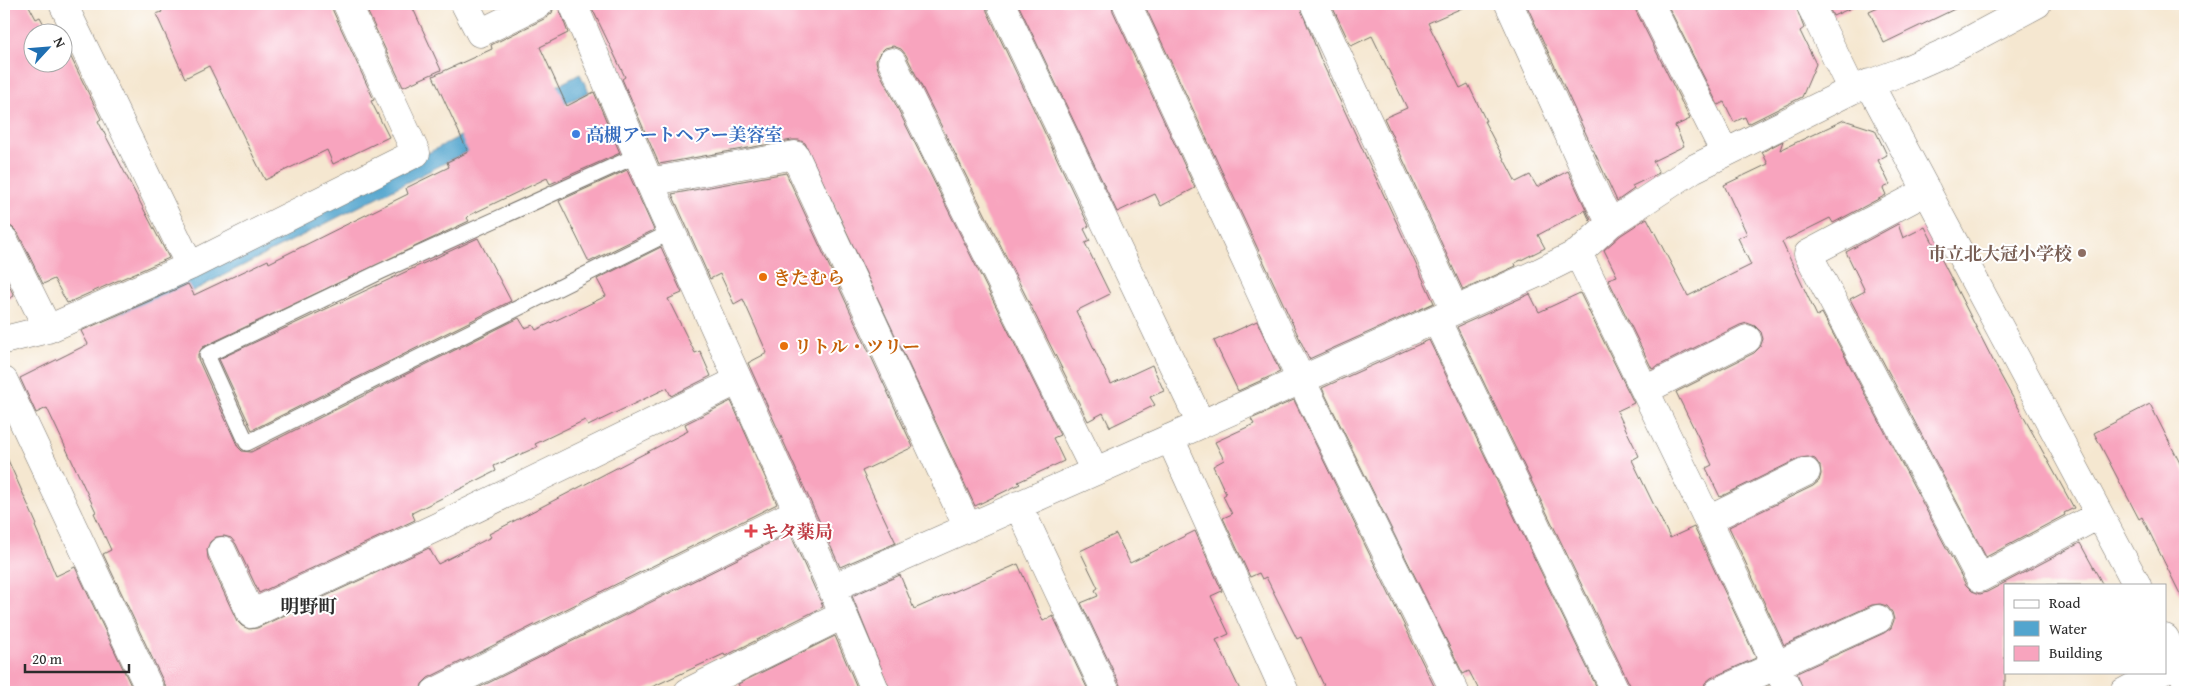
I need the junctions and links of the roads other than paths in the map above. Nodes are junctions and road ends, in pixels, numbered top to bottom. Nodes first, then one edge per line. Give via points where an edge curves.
1 (62, 4) edge
2 (347, 4) edge
3 (466, 4) edge
4 (539, 4) edge
5 (573, 4) edge
6 (1000, 4) edge
7 (1127, 4) edge
8 (1314, 4) edge
9 (1509, 4) edge
10 (1650, 4) edge
11 (1810, 4) edge
12 (2037, 4) edge
13 (892, 62) dead end
14 (1861, 87) junction
15 (1725, 154) junction
16 (638, 155) junction
17 (649, 182) junction
18 (1927, 191) junction
19 (1611, 223) junction
20 (671, 232) junction
21 (4, 240) edge
22 (1578, 254) junction
23 (190, 266) junction
24 (1445, 315) junction
25 (48, 330) junction
26 (1746, 339) dead end
27 (4, 340) edge
28 (1301, 380) junction
29 (4, 381) edge
30 (737, 381) junction
31 (1645, 390) junction
32 (1201, 424) junction
33 (1170, 438) junction
34 (1095, 471) junction
35 (1806, 472) dead end
36 (1018, 505) junction
37 (796, 512) junction
38 (2099, 515) junction
39 (1708, 520) junction
40 (968, 528) junction
41 (222, 550) dead end
42 (2136, 584) edge
43 (832, 588) junction
44 (844, 615) junction
45 (1878, 619) dead end
46 (2166, 642) edge
47 (1776, 665) junction
48 (2173, 671) edge
49 (150, 692) edge
50 (435, 692) edge
51 (688, 692) edge
52 (876, 692) edge
53 (1106, 692) edge
54 (1285, 692) edge
55 (1455, 692) edge
56 (1616, 692) edge
57 (1718, 692) edge
58 (1789, 692) edge
59 (2124, 692) edge

1 - 23 street
2 - 23 street via 416,153
3 - 4 street via 480,33
5 - 16 street
6 - 32 street
7 - 28 street
8 - 24 street
9 - 19 street
10 - 15 street
11 - 14 street
12 - 14 street via 1951,50
13 - 34 street
14 - 15 street
14 - 18 street
15 - 19 street via 1693,169
16 - 17 street
16 - 20 lane via 382,271 207,355 247,443
17 - 20 street
17 - 40 street via 795,155
18 - 38 street
18 - 38 street via 1808,254 1980,578
19 - 22 street
20 - 30 street
21 - 25 street
22 - 24 street
22 - 31 street
23 - 25 street
24 - 28 street
24 - 56 street
25 - 27 street
26 - 31 street
28 - 32 street
28 - 55 street
29 - 49 street
30 - 37 street
30 - 41 street via 251,614
31 - 39 street
32 - 33 street
33 - 34 street
33 - 54 street
34 - 36 street
35 - 39 street
36 - 40 street
36 - 53 street
37 - 43 street
37 - 50 street
38 - 42 street
39 - 47 street
40 - 43 street
43 - 44 street
44 - 51 street
44 - 52 street
45 - 47 street
46 - 48 street
47 - 57 street
47 - 58 street
48 - 59 street

